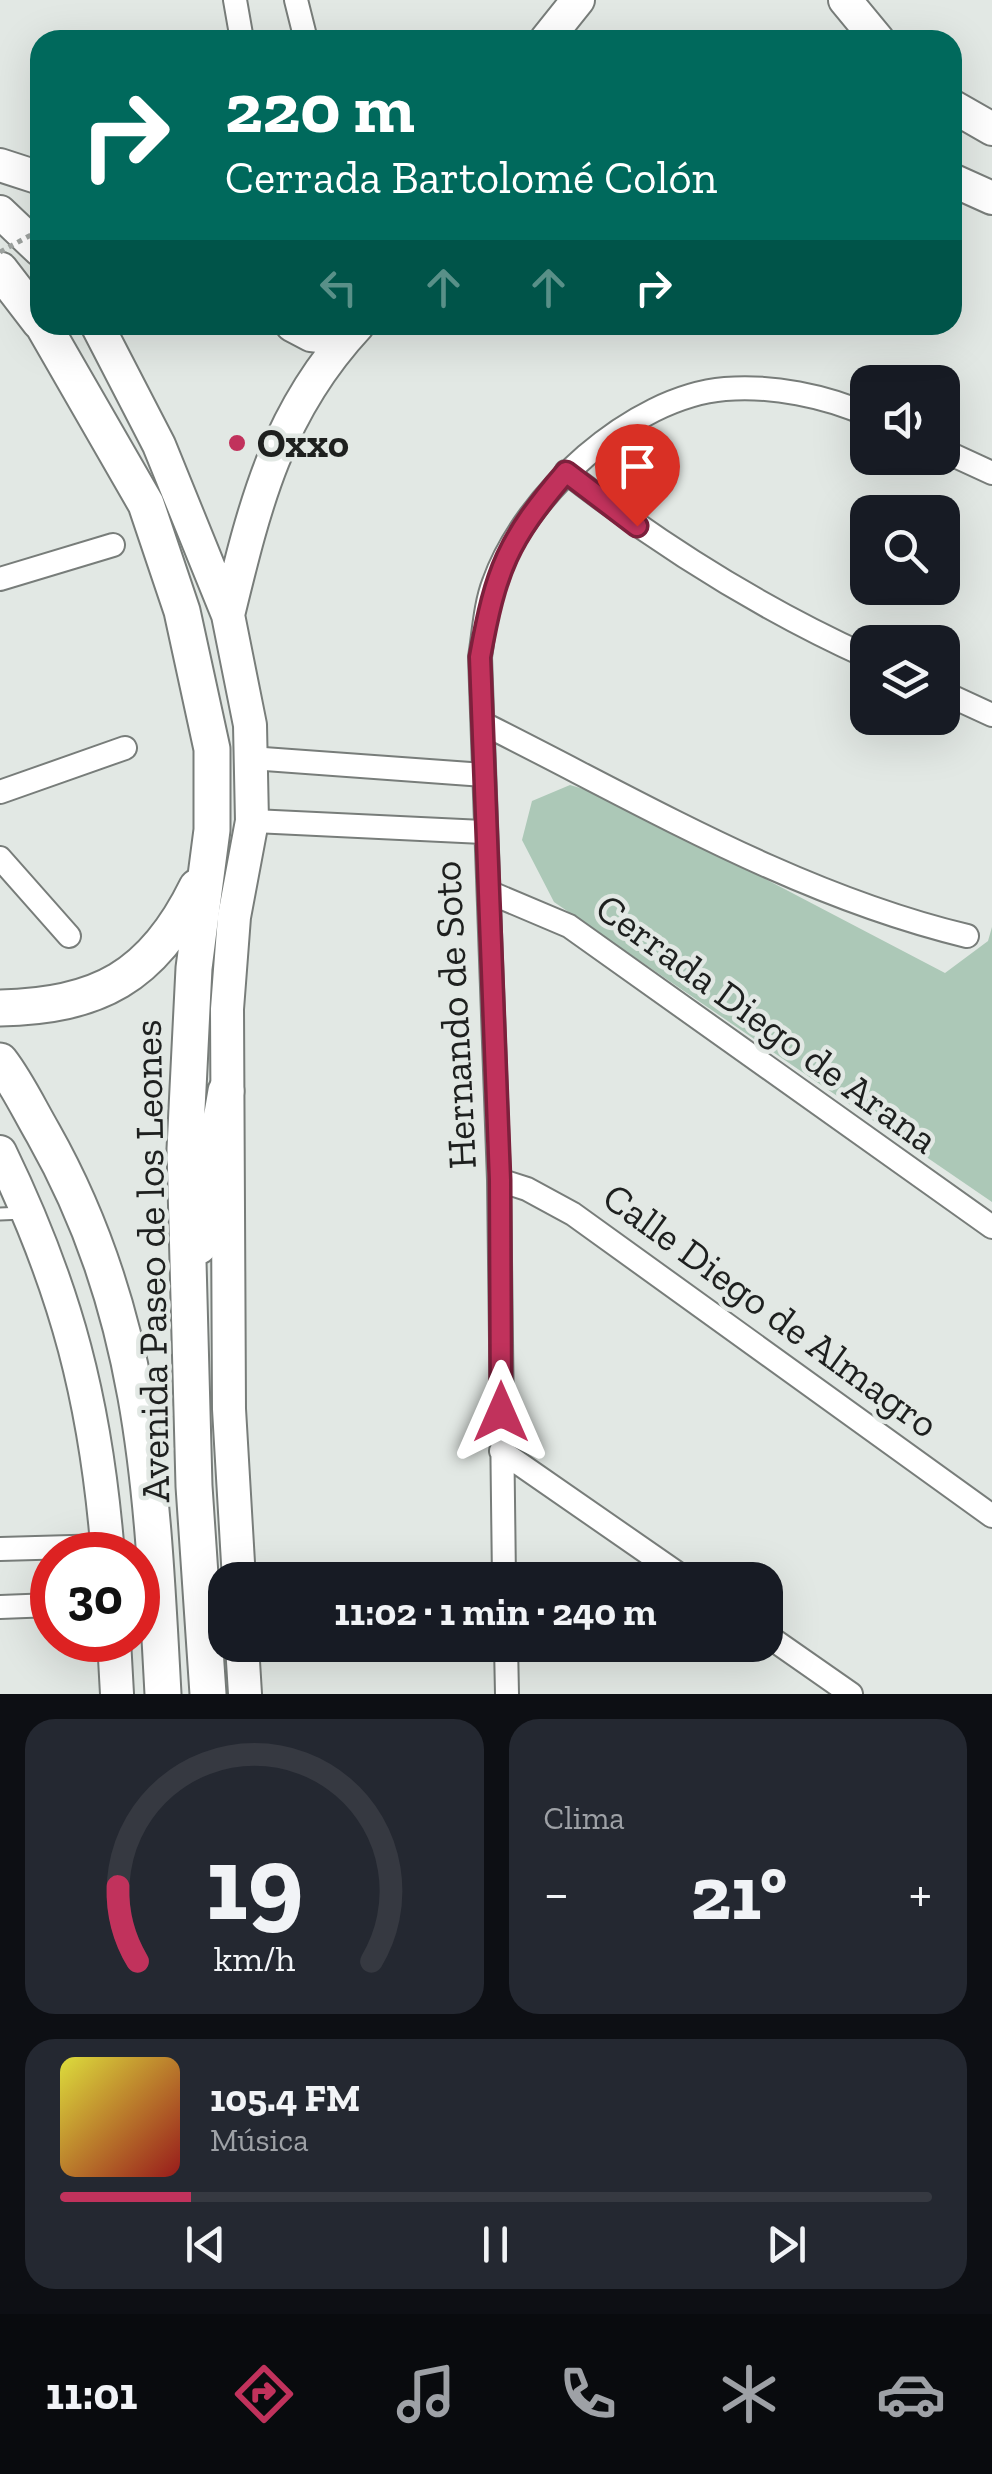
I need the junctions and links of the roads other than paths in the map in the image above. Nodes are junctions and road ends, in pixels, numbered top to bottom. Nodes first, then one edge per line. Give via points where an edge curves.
1 (235, 0) edge
2 (296, 0) edge
3 (578, 0) edge
4 (845, 0) edge
5 (240, 30) edge
6 (304, 30) edge
7 (554, 30) edge
8 (870, 30) edge
9 (962, 112) edge
10 (992, 129) edge
11 (0, 165) edge
12 (30, 175) edge
13 (962, 184) edge
14 (992, 198) edge
15 (0, 212) edge
16 (30, 240) edge
17 (0, 270) edge
18 (30, 309) edge
19 (48, 335) edge
20 (102, 335) edge
21 (349, 335) edge
22 (850, 410) edge
23 (960, 458) edge
24 (566, 472) junction
25 (992, 473) edge
26 (113, 545) dead end
27 (0, 579) edge
28 (228, 614) junction
29 (850, 650) edge
30 (960, 700) edge
31 (992, 715) edge
32 (486, 725) junction
33 (124, 748) dead end
34 (251, 758) junction
35 (484, 775) junction
36 (0, 792) edge
37 (252, 821) junction
38 (483, 832) junction
39 (0, 858) edge
40 (206, 869) junction
41 (491, 893) junction
42 (69, 936) dead end
43 (967, 936) dead end
44 (0, 1008) edge
45 (0, 1061) edge
46 (226, 1090) junction
47 (0, 1152) edge
48 (500, 1180) junction
49 (14, 1214) edge
50 (992, 1227) edge
51 (186, 1290) junction
52 (501, 1451) junction
53 (992, 1516) edge
54 (106, 1532) edge
55 (0, 1549) edge
56 (30, 1549) edge
57 (238, 1562) edge
58 (504, 1562) edge
59 (661, 1562) edge
60 (30, 1606) edge
61 (0, 1607) edge
62 (783, 1647) edge
63 (115, 1662) edge
64 (243, 1662) edge
65 (506, 1662) edge
66 (117, 1694) edge
67 (163, 1694) edge
68 (208, 1694) edge
69 (245, 1694) edge
70 (507, 1694) edge
71 (851, 1694) edge

1 - 5 street
2 - 6 street
3 - 7 street
4 - 8 street
9 - 10 street
11 - 12 street
13 - 14 street
15 - 16 street
17 - 18 main road, Avenida Paseo de los Leones
19 - 40 main road, Avenida Paseo de los Leones via 146,504 167,558 212,748
20 - 28 street via 159,445
21 - 28 street via 273,450
22 - 24 street, Hernando de Soto via 778,390 724,388 665,404
23 - 25 street
24 - 29 street via 681,556
24 - 32 street, Hernando de Soto via 524,522 493,583 480,657
26 - 27 street
28 - 34 street
30 - 31 street
32 - 35 street, Hernando de Soto
32 - 43 street via 772,868 860,906
33 - 36 street
34 - 35 street
34 - 37 street
35 - 38 street, Hernando de Soto
37 - 38 street
37 - 46 street via 230,949
38 - 41 street, Hernando de Soto
39 - 42 street
40 - 44 main road via 182,917 139,968 105,990 53,1007
40 - 51 main road, Avenida Paseo de los Leones via 188,1046
41 - 48 street, Hernando de Soto
41 - 50 street, Cerrada Diego de Arana via 569,926
45 - 67 main road, Avenida Paseo de los Leones via 62,1168 104,1267 126,1344 143,1421
46 - 51 main road via 210,1198
46 - 57 street via 229,1409
47 - 49 street
48 - 52 street, Hernando de Soto
48 - 53 street, Calle Diego de Almagro via 573,1214
49 - 54 street via 72,1328 90,1399
51 - 68 main road, Avenida Paseo de los Leones
52 - 58 street, Hernando de Soto
52 - 59 street
55 - 56 street
60 - 61 street
62 - 71 street
63 - 66 street
64 - 69 street
65 - 70 street

